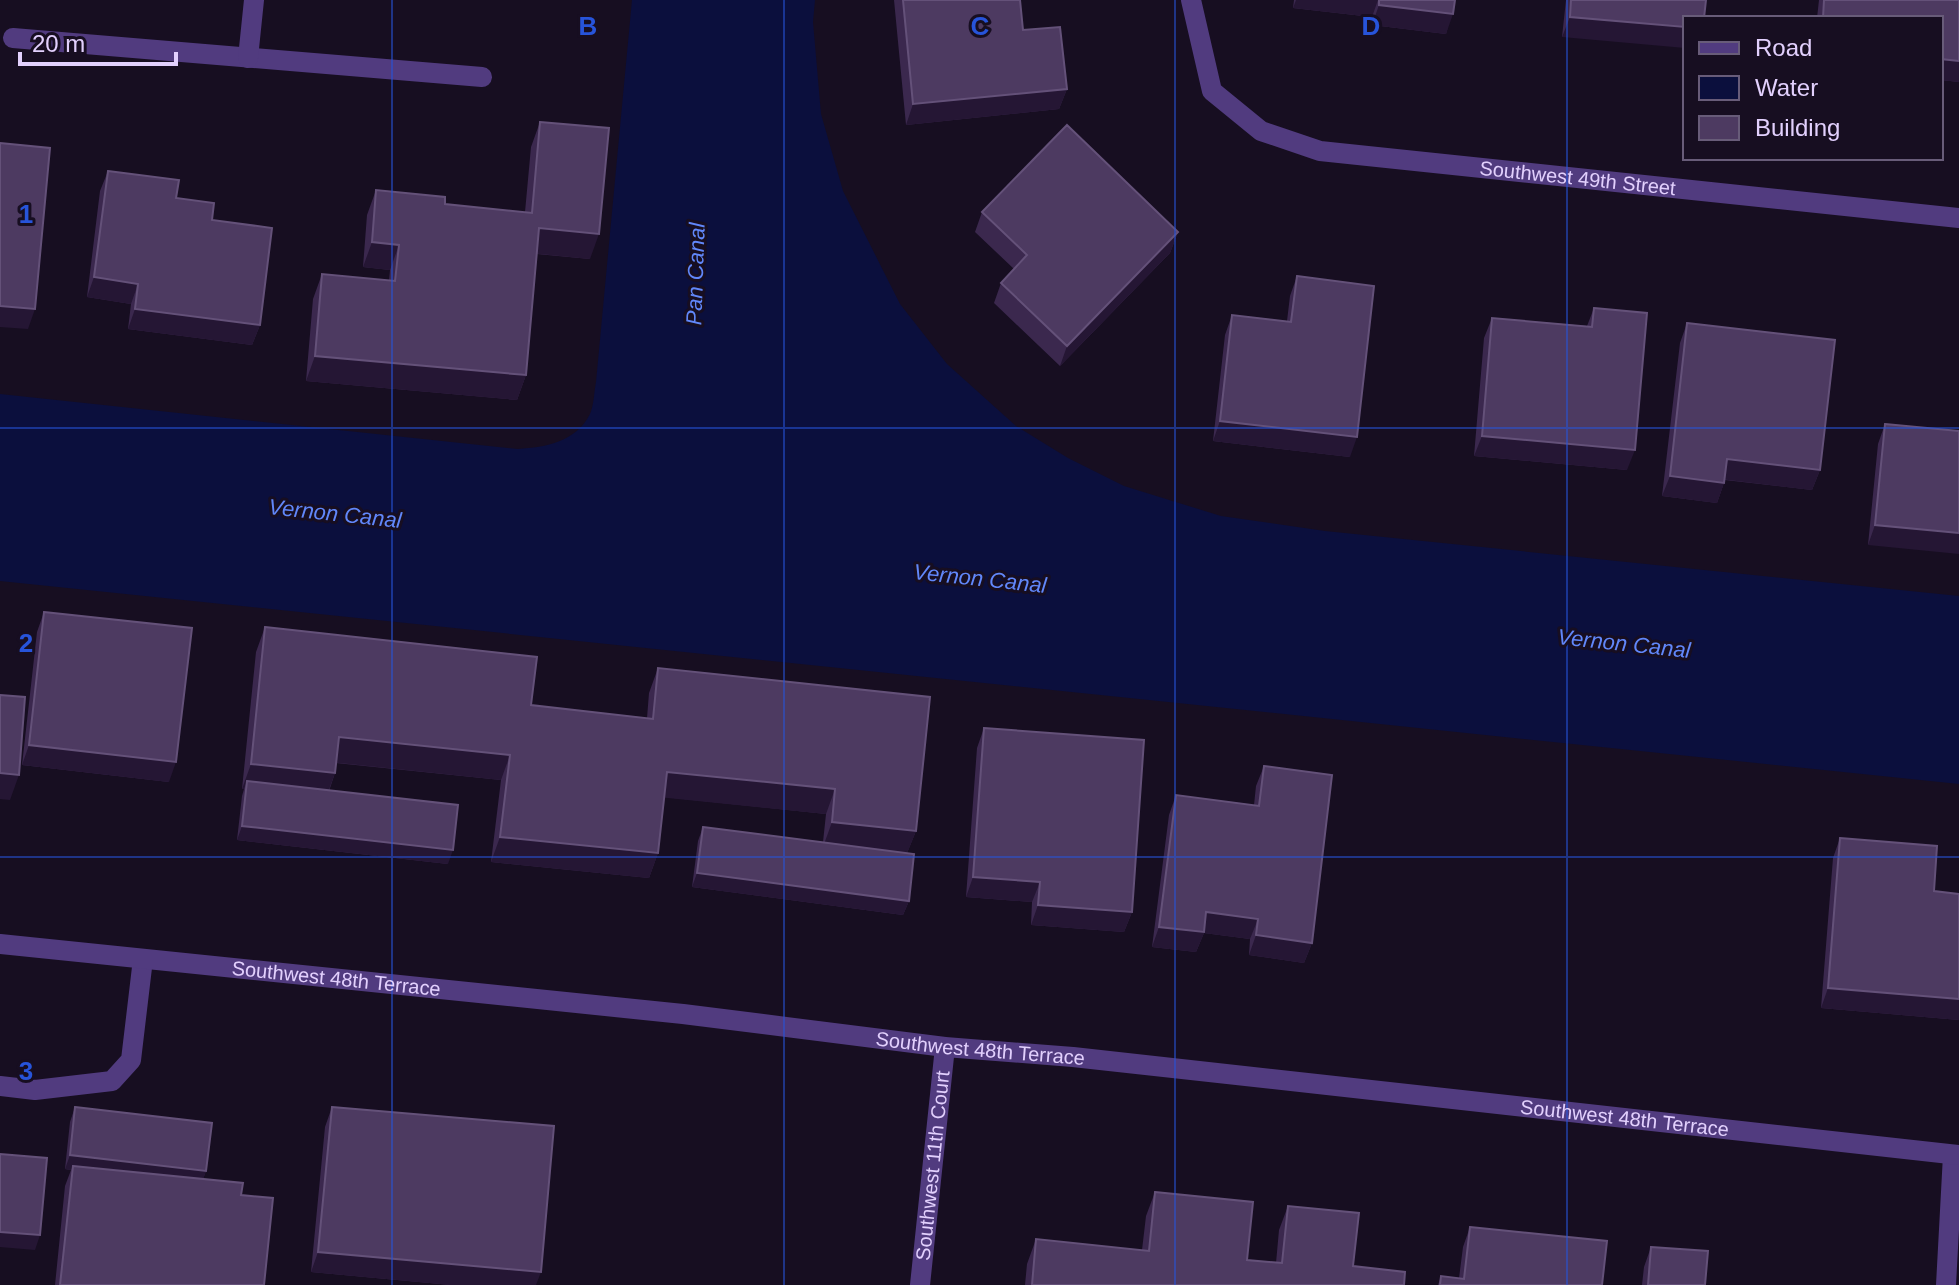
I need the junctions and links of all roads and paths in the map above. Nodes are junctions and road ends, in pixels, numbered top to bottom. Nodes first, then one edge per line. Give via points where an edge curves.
1 (254, 0) edge
2 (1191, 0) edge
3 (13, 38) dead end
4 (248, 58) junction
5 (482, 77) dead end
6 (1959, 218) edge
7 (0, 944) edge
8 (143, 959) junction
9 (945, 1047) junction
10 (0, 1086) edge
11 (1956, 1155) edge
12 (920, 1285) edge
13 (1946, 1285) edge

1 - 4 street
2 - 6 street, Southwest 49th Street via 1212,91 1261,131 1320,151
3 - 4 street
4 - 5 street
7 - 8 street, Southwest 48th Terrace
8 - 9 street, Southwest 48th Terrace via 683,1014
8 - 10 street via 131,1060 112,1081 35,1090
9 - 11 street, Southwest 48th Terrace
9 - 12 street, Southwest 11th Court
11 - 13 street

